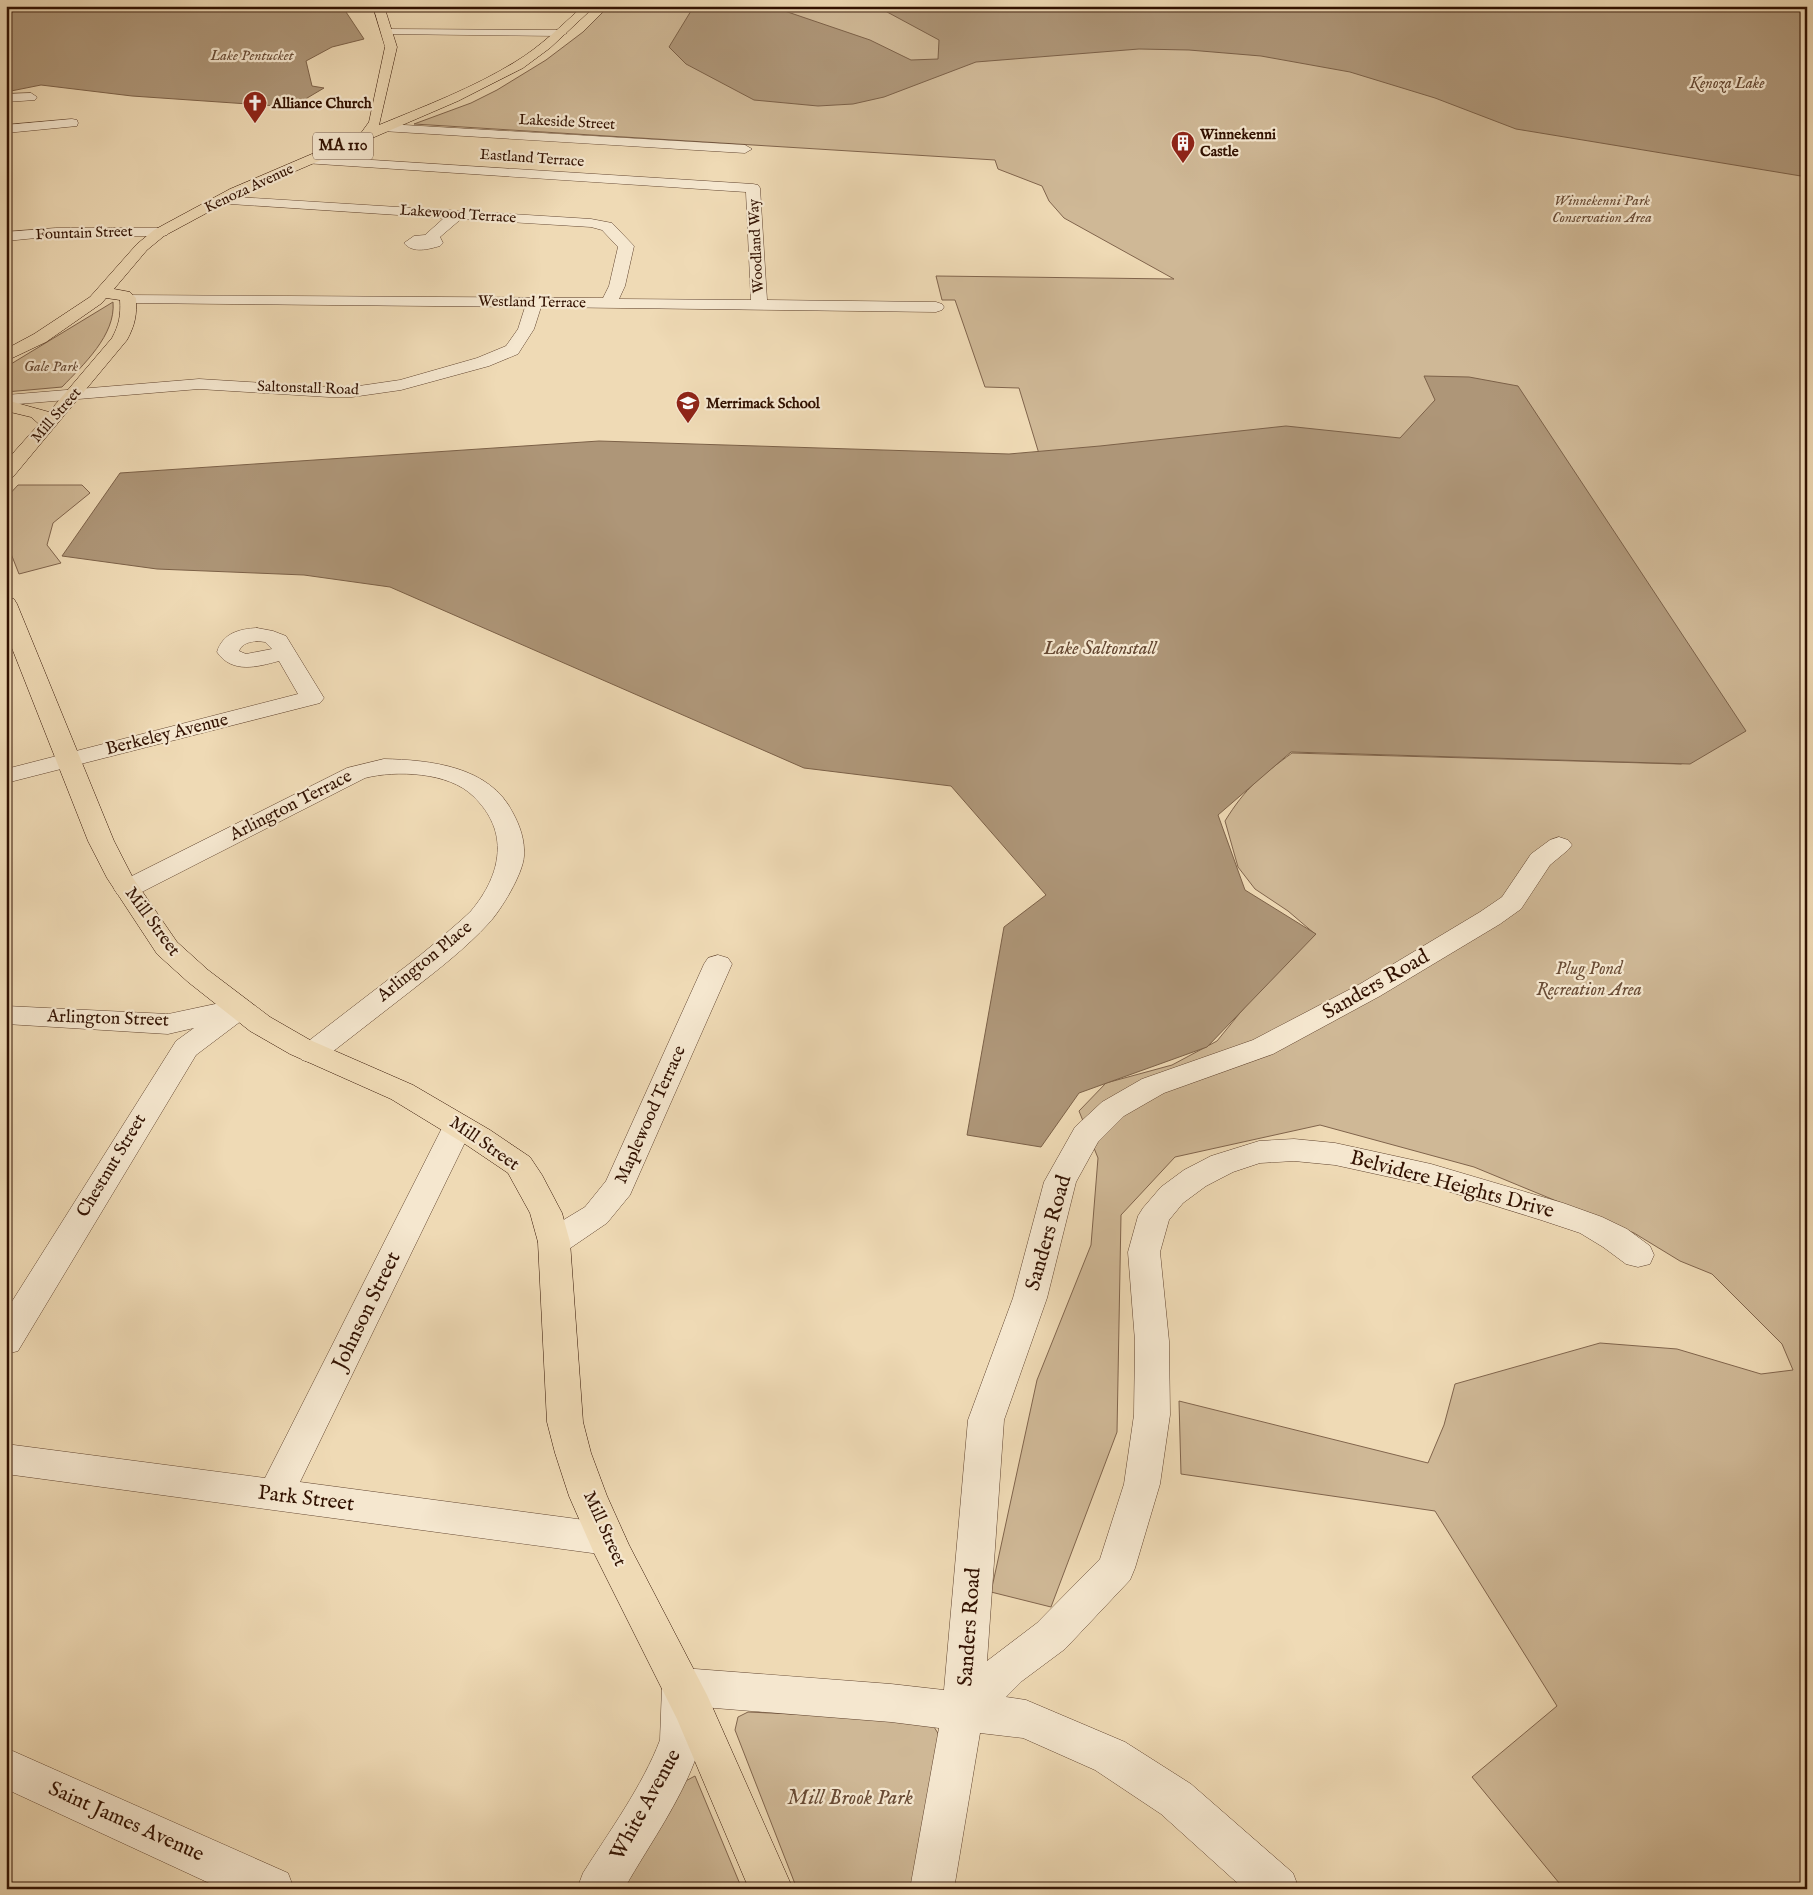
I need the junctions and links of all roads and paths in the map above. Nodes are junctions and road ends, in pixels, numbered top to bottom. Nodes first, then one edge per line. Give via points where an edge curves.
1 (378, 7) edge
2 (588, 7) edge
3 (387, 32) junction
4 (560, 33) junction
5 (31, 97) dead end
6 (6, 98) edge
7 (72, 123) dead end
8 (29, 127) junction
9 (386, 128) junction
10 (6, 129) edge
11 (366, 136) junction
12 (9, 143) dead end
13 (745, 149) dead end
14 (309, 160) junction
15 (753, 188) joint
16 (220, 200) junction
17 (458, 214) junction
18 (162, 232) junction
19 (6, 237) edge
20 (429, 239) dead end
21 (104, 293) junction
22 (128, 298) junction
23 (535, 302) junction
24 (609, 303) junction
25 (759, 305) junction
26 (936, 307) dead end
27 (6, 356) edge
28 (76, 393) junction
29 (6, 400) edge
30 (6, 405) edge
31 (48, 425) junction
32 (6, 473) edge
33 (6, 604) edge
34 (285, 652) dead end
35 (64, 753) junction
36 (6, 759) edge
37 (6, 776) edge
38 (1559, 845) dead end
39 (510, 850) joint
40 (127, 889) junction
41 (718, 964) dead end
42 (239, 1008) junction
43 (6, 1015) edge
44 (312, 1053) junction
45 (458, 1126) junction
46 (554, 1242) junction
47 (1638, 1255) dead end
48 (6, 1341) edge
49 (6, 1459) edge
50 (275, 1495) junction
51 (607, 1538) junction
52 (682, 1687) junction
53 (963, 1711) junction
54 (6, 1768) edge
55 (272, 1889) edge
56 (599, 1889) edge
57 (770, 1889) edge
58 (932, 1889) edge
59 (1277, 1889) edge

1 - 2 street
1 - 3 main road
2 - 4 main road, Kenoza Avenue / MA 110
3 - 4 street
3 - 11 main road via 391,47 388,67 375,122
4 - 9 main road, Kenoza Avenue / MA 110 via 519,65
5 - 6 street
7 - 8 street
8 - 10 street
8 - 12 street
9 - 11 main road, Kenoza Avenue / MA 110
9 - 13 street, Lakeside Street
11 - 14 main road, Kenoza Avenue / MA 110
14 - 15 street, Eastland Terrace
14 - 16 main road, Kenoza Avenue / MA 110
15 - 25 street, Woodland Way
16 - 17 street, Lakewood Terrace
16 - 18 main road, Kenoza Avenue / MA 110
17 - 20 street
17 - 24 street, Lakewood Terrace via 607,226 626,246 617,286
18 - 19 street, Fountain Street via 56,232
18 - 21 main road, Kenoza Avenue / MA 110 via 142,247
21 - 22 main road
21 - 27 main road, Kenoza Avenue / MA 110 via 65,322
22 - 23 street, Westland Terrace
22 - 28 main road, Mill Street via 126,327
23 - 24 street, Westland Terrace
23 - 28 street, Saltonstall Road via 526,329 512,350 483,362 401,385 352,392 199,384
24 - 25 street, Westland Terrace
25 - 26 street, Westland Terrace
28 - 29 street, Saltonstall Road
28 - 31 main road, Mill Street
30 - 31 main road via 37,412 47,419
31 - 32 main road, Mill Street
33 - 35 main road, Mill Street
34 - 35 street, Berkeley Avenue via 307,691
35 - 36 street, Berkeley Avenue
35 - 37 street, Berkeley Avenue
35 - 40 main road, Mill Street via 101,841
38 - 53 street, Sanders Road via 1540,860 1512,903 1490,918 1370,990 1263,1047 1153,1086 1112,1109 1086,1135 1060,1182 1030,1298 986,1420
39 - 40 street, Arlington Terrace via 509,830 497,805 474,784 446,773 384,766 356,772
39 - 44 street, Arlington Place via 511,857 502,882 481,916 440,954
40 - 42 main road, Mill Street via 167,948
41 - 46 street, Maplewood Terrace via 619,1187 596,1215
42 - 43 street, Arlington Street via 168,1024
42 - 44 main road, Mill Street via 260,1024
42 - 48 street, Chestnut Street via 186,1048
44 - 45 main road, Mill Street via 402,1092
45 - 46 main road, Mill Street via 519,1165 546,1213
45 - 50 street, Johnson Street
46 - 51 main road, Mill Street via 565,1422 588,1496
47 - 53 street, Belvidere Heights Drive via 1591,1225 1552,1211 1431,1175 1334,1154 1294,1150 1259,1152 1222,1164 1195,1178 1172,1195 1154,1216 1144,1252 1152,1341 1152,1414 1142,1484 1116,1568 1051,1636 1008,1668
49 - 50 street, Park Street
50 - 51 street, Park Street
51 - 52 main road, Mill Street
52 - 53 street
52 - 56 street, White Avenue via 681,1740 675,1756
52 - 57 main road, Mill Street
53 - 58 street, Sanders Road
53 - 59 street via 1026,1719 1110,1756 1176,1799
54 - 55 street, Saint James Avenue

